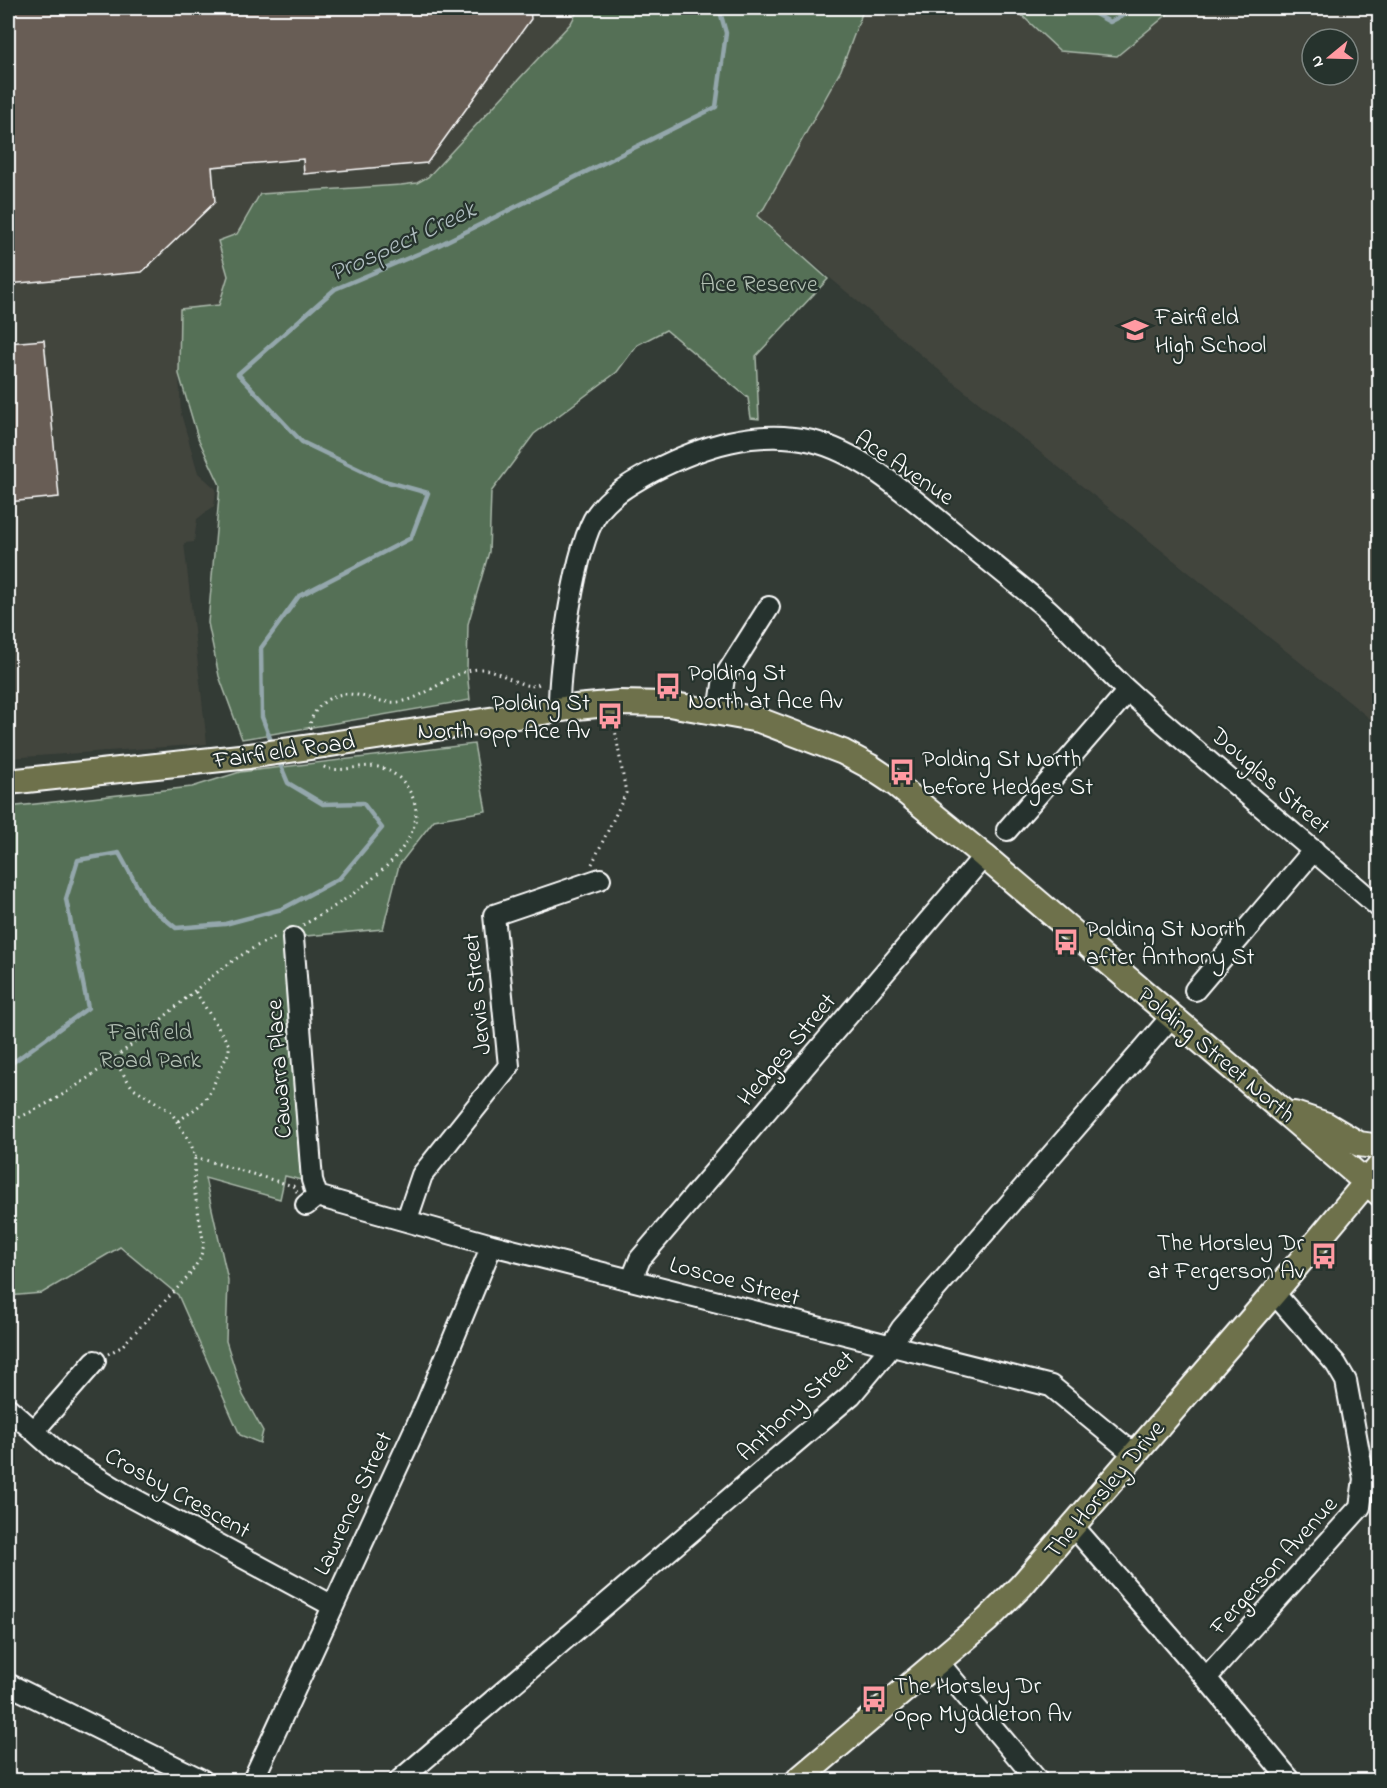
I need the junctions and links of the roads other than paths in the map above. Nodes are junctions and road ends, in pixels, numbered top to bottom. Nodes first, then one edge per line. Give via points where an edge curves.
1 (769, 608) dead end
2 (1128, 691) junction
3 (559, 709) junction
4 (719, 712) junction
5 (8, 782) edge
6 (1007, 830) dead end
7 (1314, 850) junction
8 (984, 856) junction
9 (592, 882) road end
10 (1380, 908) edge
11 (291, 936) road end
12 (1195, 990) dead end
13 (1172, 1016) junction
14 (1283, 1110) junction
15 (1380, 1147) edge
16 (1375, 1181) edge
17 (312, 1201) joint
18 (407, 1219) junction
19 (492, 1245) junction
20 (632, 1279) junction
21 (1274, 1293) junction
22 (890, 1347) junction
23 (94, 1361) dead end
24 (8, 1408) edge
25 (34, 1431) junction
26 (1134, 1454) junction
27 (1073, 1526) junction
28 (333, 1606) junction
29 (938, 1662) junction
30 (1206, 1677) junction
31 (8, 1684) edge
32 (801, 1779) edge
33 (202, 1780) edge
34 (253, 1780) edge
35 (400, 1780) edge
36 (1037, 1780) edge
37 (1290, 1780) edge

1 - 4 street via 724,678
2 - 3 street, Ace Avenue via 1047,610 868,466 813,442 766,436 711,446 672,461 621,490 596,515 582,545 562,661
2 - 6 street
2 - 7 street, Douglas Street
3 - 4 main road, Polding Street North via 619,703 669,704
3 - 5 main road, Fairfield Road, bridge via 249,756
4 - 8 main road, Polding Street North via 792,730 843,752 893,782
7 - 10 street, Douglas Street
7 - 12 street
8 - 13 main road, Polding Street North
8 - 20 street, Hedges Street via 640,1259
9 - 18 street, Jervis Street via 494,915 509,1066 422,1175
11 - 17 street, Cawarra Place
13 - 14 main road, Polding Street North
13 - 22 street, Anthony Street via 902,1328
14 - 15 main road via 1327,1125 1359,1144
14 - 16 main road, Polding Street North
16 - 21 main road, The Horsley Drive
17 - 18 street, Loscoe Street
18 - 19 street, Loscoe Street
19 - 20 street, Loscoe Street
19 - 28 street, Lawrence Street via 426,1405
20 - 22 street, Loscoe Street
21 - 26 main road, The Horsley Drive
21 - 30 street, Fergerson Avenue via 1346,1380 1364,1479 1360,1507
22 - 26 street, Loscoe Street via 1051,1386
22 - 35 street, Anthony Street via 851,1395
23 - 25 street
24 - 25 street, Crosby Crescent
25 - 28 street, Crosby Crescent via 61,1455 123,1493
26 - 27 main road, The Horsley Drive
27 - 29 main road, The Horsley Drive via 1010,1598
27 - 30 street
28 - 34 street, Lawrence Street
29 - 32 main road, The Horsley Drive
29 - 36 street
30 - 37 street
31 - 33 street

